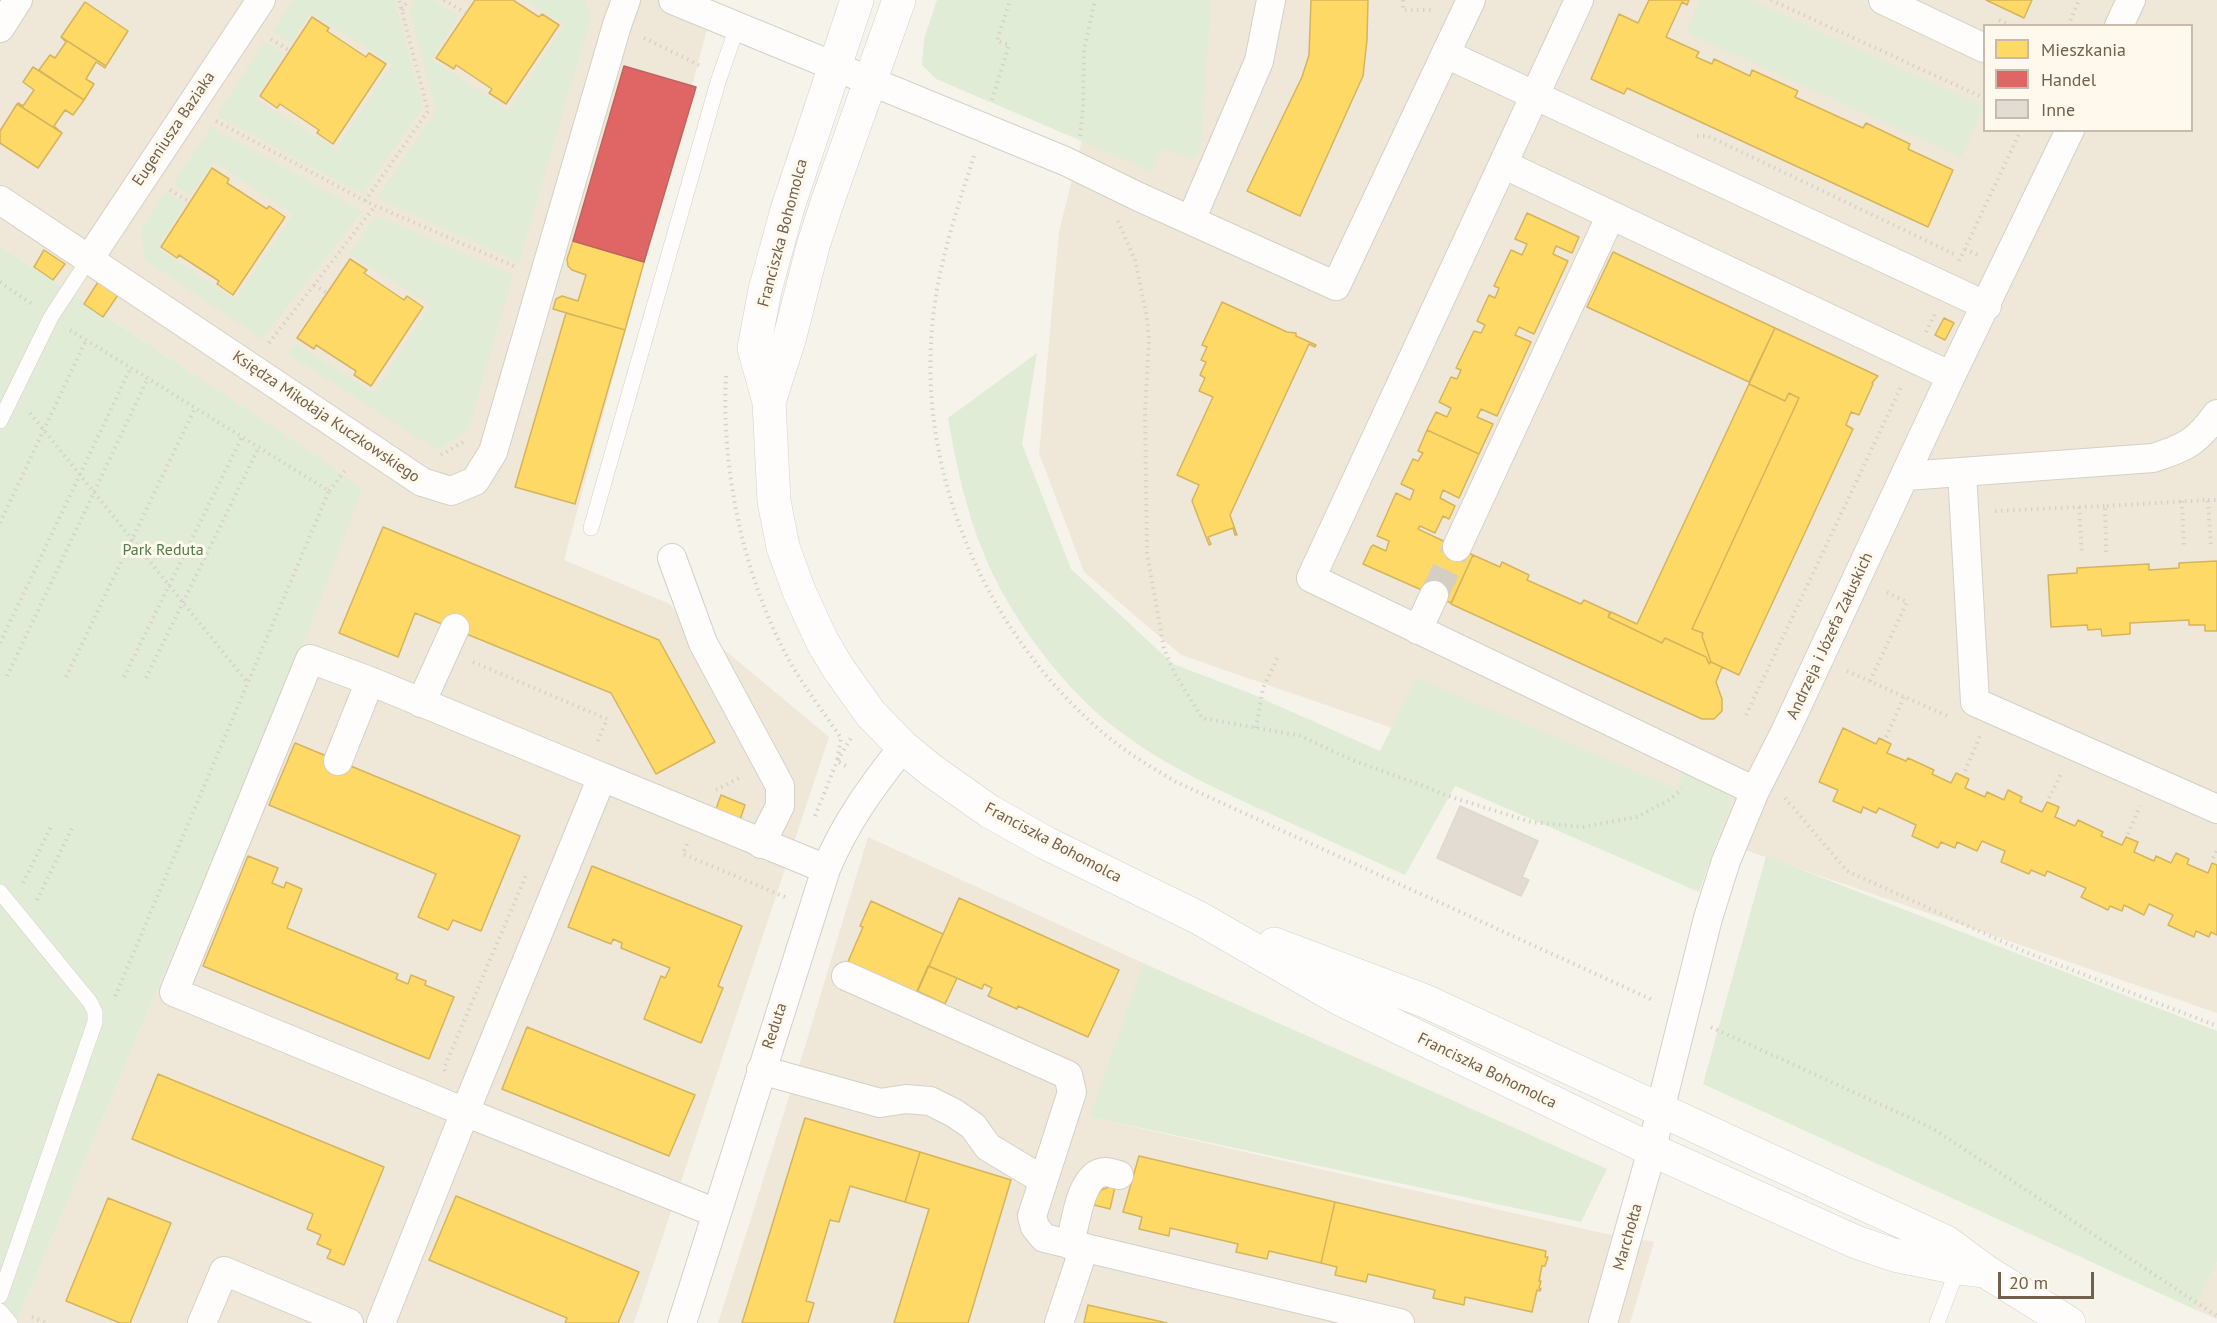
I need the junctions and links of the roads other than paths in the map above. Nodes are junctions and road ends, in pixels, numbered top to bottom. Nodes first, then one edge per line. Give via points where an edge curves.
1 (18, 0) edge
2 (261, 0) edge
3 (673, 0) edge
4 (857, 0) edge
5 (898, 0) edge
6 (1271, 0) edge
7 (1471, 0) edge
8 (1579, 0) edge
9 (1882, 0) edge
10 (2131, 0) edge
11 (621, 13) edge
12 (2120, 24) edge
13 (737, 27) junction
14 (0, 28) edge
15 (1983, 48) edge
16 (1446, 54) junction
17 (834, 67) junction
18 (871, 82) junction
19 (1535, 95) junction
20 (2069, 132) edge
21 (1503, 164) junction
22 (0, 200) edge
23 (1611, 215) junction
24 (1191, 220) junction
25 (89, 260) junction
26 (1987, 306) junction
27 (1951, 376) junction
28 (769, 402) junction
29 (2217, 414) edge
30 (0, 422) edge
31 (1962, 472) junction
32 (1906, 476) junction
33 (591, 528) dead end
34 (1456, 548) tunnel mouth
35 (672, 558) dead end
36 (1434, 595) tunnel mouth
37 (455, 628) dead end
38 (1418, 630) junction
39 (370, 681) junction
40 (422, 703) junction
41 (903, 747) junction
42 (338, 761) dead end
43 (598, 765) junction
44 (1768, 791) junction
45 (2217, 808) edge
46 (761, 843) junction
47 (826, 869) junction
48 (0, 892) edge
49 (1199, 918) junction
50 (846, 976) dead end
51 (761, 1070) junction
52 (1660, 1111) junction
53 (465, 1112) junction
54 (1652, 1150) junction
55 (1119, 1175) dead end
56 (1042, 1180) junction
57 (716, 1214) junction
58 (1077, 1247) junction
59 (1971, 1270) junction
60 (0, 1296) edge
61 (0, 1311) edge
62 (10, 1323) edge
63 (202, 1323) edge
64 (350, 1323) edge
65 (381, 1323) edge
66 (682, 1323) edge
67 (1059, 1323) edge
68 (1400, 1323) edge
69 (1603, 1323) edge
70 (1937, 1323) edge
71 (2069, 1323) edge

1 - 14 street
2 - 25 street, Eugeniusza Baziaka
3 - 13 street
4 - 17 street, Franciszka Bohomolca
5 - 18 street, Franciszka Bohomolca
6 - 24 street via 1259,61
7 - 16 street
8 - 19 street
9 - 15 street
10 - 12 street
11 - 25 street, Księdza Mikołaja Kuczkowskiego via 493,452 476,481 451,491 422,482
13 - 17 street
13 - 33 lane
16 - 19 street
16 - 24 street via 1336,286
17 - 18 street
17 - 28 street, Franciszka Bohomolca via 765,290 754,348
18 - 24 street via 1065,161
18 - 28 street, Franciszka Bohomolca via 813,246
19 - 21 street
19 - 26 street
20 - 26 street, Andrzeja i Józefa Załuskich
21 - 23 street
21 - 38 street via 1311,578
22 - 25 street, Księdza Mikołaja Kuczkowskiego
23 - 27 street
23 - 34 street
25 - 30 lane via 51,317
26 - 27 street, Andrzeja i Józefa Załuskich
27 - 32 street, Andrzeja i Józefa Załuskich
28 - 41 street, Franciszka Bohomolca via 774,501 783,546 799,591 838,669 870,713
29 - 31 street via 2185,448 2153,458
31 - 32 street
31 - 45 street via 1975,702
32 - 44 street, Andrzeja i Józefa Załuskich via 1819,658
35 - 46 street via 703,643 780,786 780,806
36 - 38 street
37 - 40 street
38 - 44 street via 1702,765
39 - 40 street
39 - 42 street
39 - 53 street via 310,659 174,992
40 - 43 street
41 - 47 street, Reduta via 854,811
41 - 49 street, Franciszka Bohomolca via 958,791 1015,826
43 - 46 street
43 - 53 street
44 - 52 street, Andrzeja i Józefa Załuskich via 1726,861 1707,918
46 - 47 street
47 - 51 street, Reduta
48 - 60 lane via 95,1012 95,1022
49 - 52 street, Franciszka Bohomolca via 1425,1001
49 - 54 street, Franciszka Bohomolca via 1340,999
50 - 56 street via 1068,1075 1072,1092
51 - 56 street via 880,1103 930,1101 973,1126 988,1147
51 - 57 street, Reduta
52 - 54 street
52 - 59 street, Franciszka Bohomolca via 1946,1242
53 - 57 street
53 - 65 street
54 - 59 street, Franciszka Bohomolca via 1856,1242 1894,1255
54 - 69 street, Marchołta
55 - 58 street via 1104,1172 1092,1178 1082,1192
56 - 58 street via 1032,1216 1035,1227 1044,1238
57 - 66 street, Reduta
58 - 67 street
58 - 68 street
59 - 70 lane
59 - 71 street, Franciszka Bohomolca
61 - 62 lane
63 - 64 street via 224,1271

